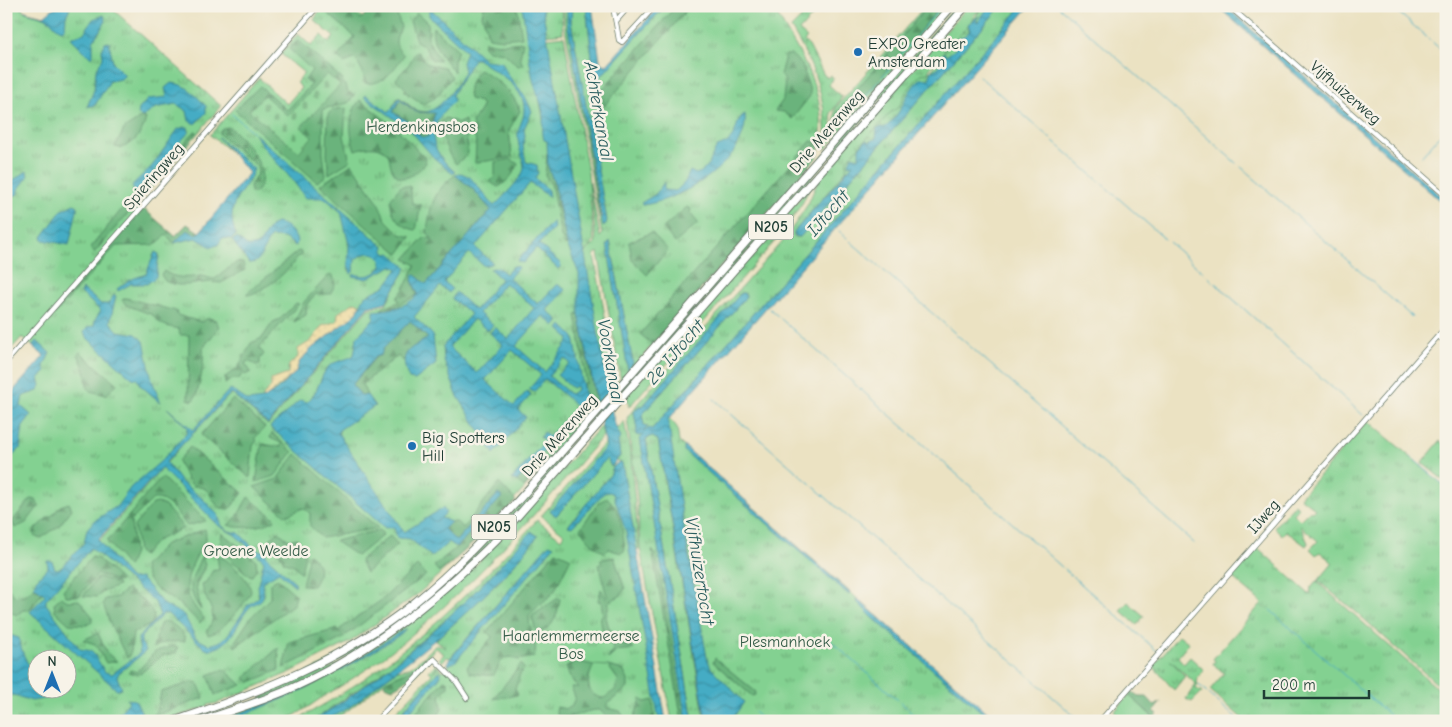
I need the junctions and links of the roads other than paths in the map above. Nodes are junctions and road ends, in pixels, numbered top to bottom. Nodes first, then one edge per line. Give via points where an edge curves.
1 (318, 6) edge
2 (613, 6) edge
3 (629, 6) edge
4 (655, 6) edge
5 (952, 6) edge
6 (966, 6) edge
7 (1229, 6) edge
8 (616, 21) junction
9 (1446, 196) edge
10 (1446, 327) edge
11 (1438, 336) junction
12 (1446, 342) edge
13 (6, 362) edge
14 (467, 698) dead end
15 (174, 721) edge
16 (200, 721) edge
17 (376, 721) edge
18 (1100, 721) edge

1 - 13 street, Spieringweg
2 - 8 street
3 - 8 street
4 - 8 street via 624,42 619,40
5 - 15 highway, Drie Merenweg / N205 via 612,396 453,570 414,603 351,646 297,676
6 - 16 highway, Drie Merenweg / N205 via 470,567 421,610 335,666 300,684
7 - 9 street, Vijfhuizerweg
10 - 11 street, IJweg
11 - 12 street
11 - 18 street, IJweg
14 - 17 street via 456,681 434,659

